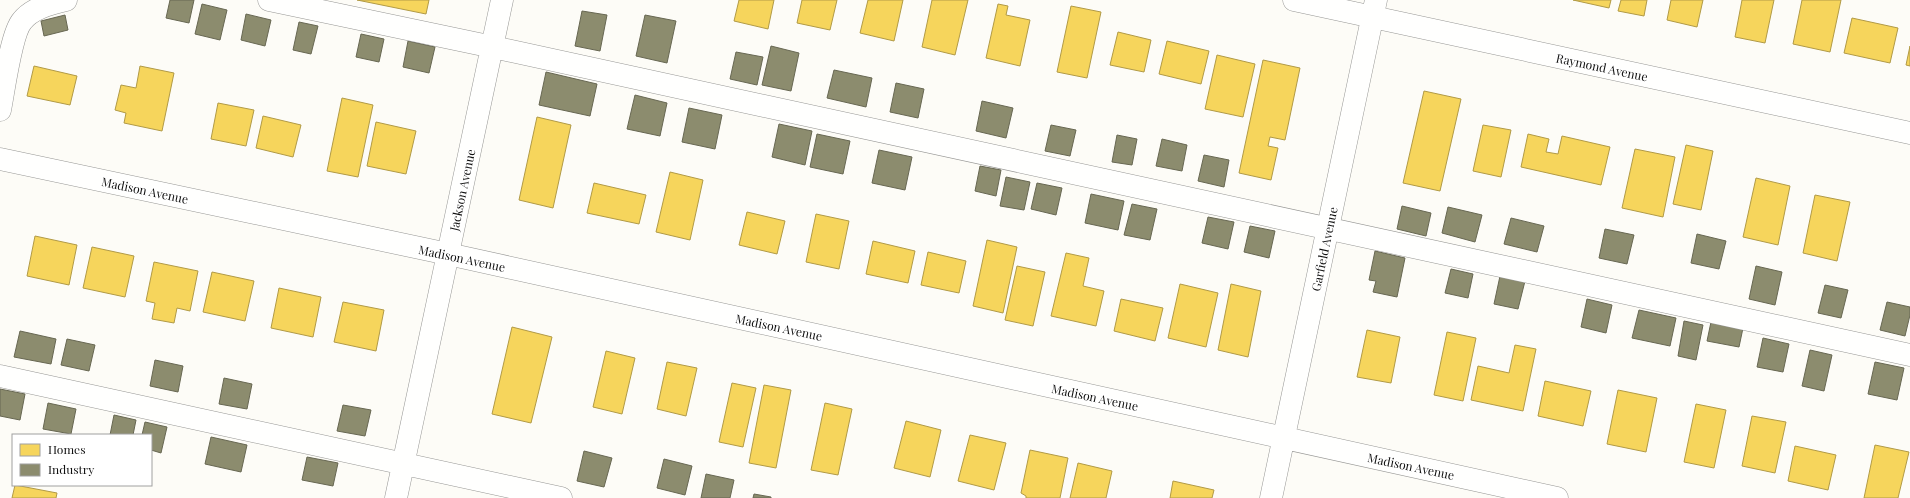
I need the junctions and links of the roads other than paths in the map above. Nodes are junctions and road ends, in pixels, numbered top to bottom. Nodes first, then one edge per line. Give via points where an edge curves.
1 (66, 0) edge
2 (269, 0) edge
3 (502, 0) edge
4 (1294, 0) edge
5 (1374, 8) edge
6 (492, 47) junction
7 (0, 110) edge
8 (1910, 133) edge
9 (0, 159) edge
10 (1328, 229) junction
11 (448, 254) junction
12 (1910, 355) edge
13 (0, 376) edge
14 (1284, 439) junction
15 (404, 464) junction
16 (396, 498) edge
17 (561, 498) edge
18 (1271, 498) edge
19 (1557, 498) edge

1 - 7 street via 49,4 23,20 16,33
2 - 6 street
3 - 6 street, Jackson Avenue
4 - 5 street, Raymond Avenue
5 - 8 street, Raymond Avenue
5 - 10 street, Garfield Avenue
6 - 10 street
6 - 11 street, Jackson Avenue
9 - 11 street, Madison Avenue
10 - 12 street
10 - 14 street, Garfield Avenue
11 - 14 street, Madison Avenue
11 - 15 street, Jackson Avenue
13 - 15 street
14 - 18 street, Garfield Avenue
14 - 19 street, Madison Avenue
15 - 16 street, Jackson Avenue
15 - 17 street

